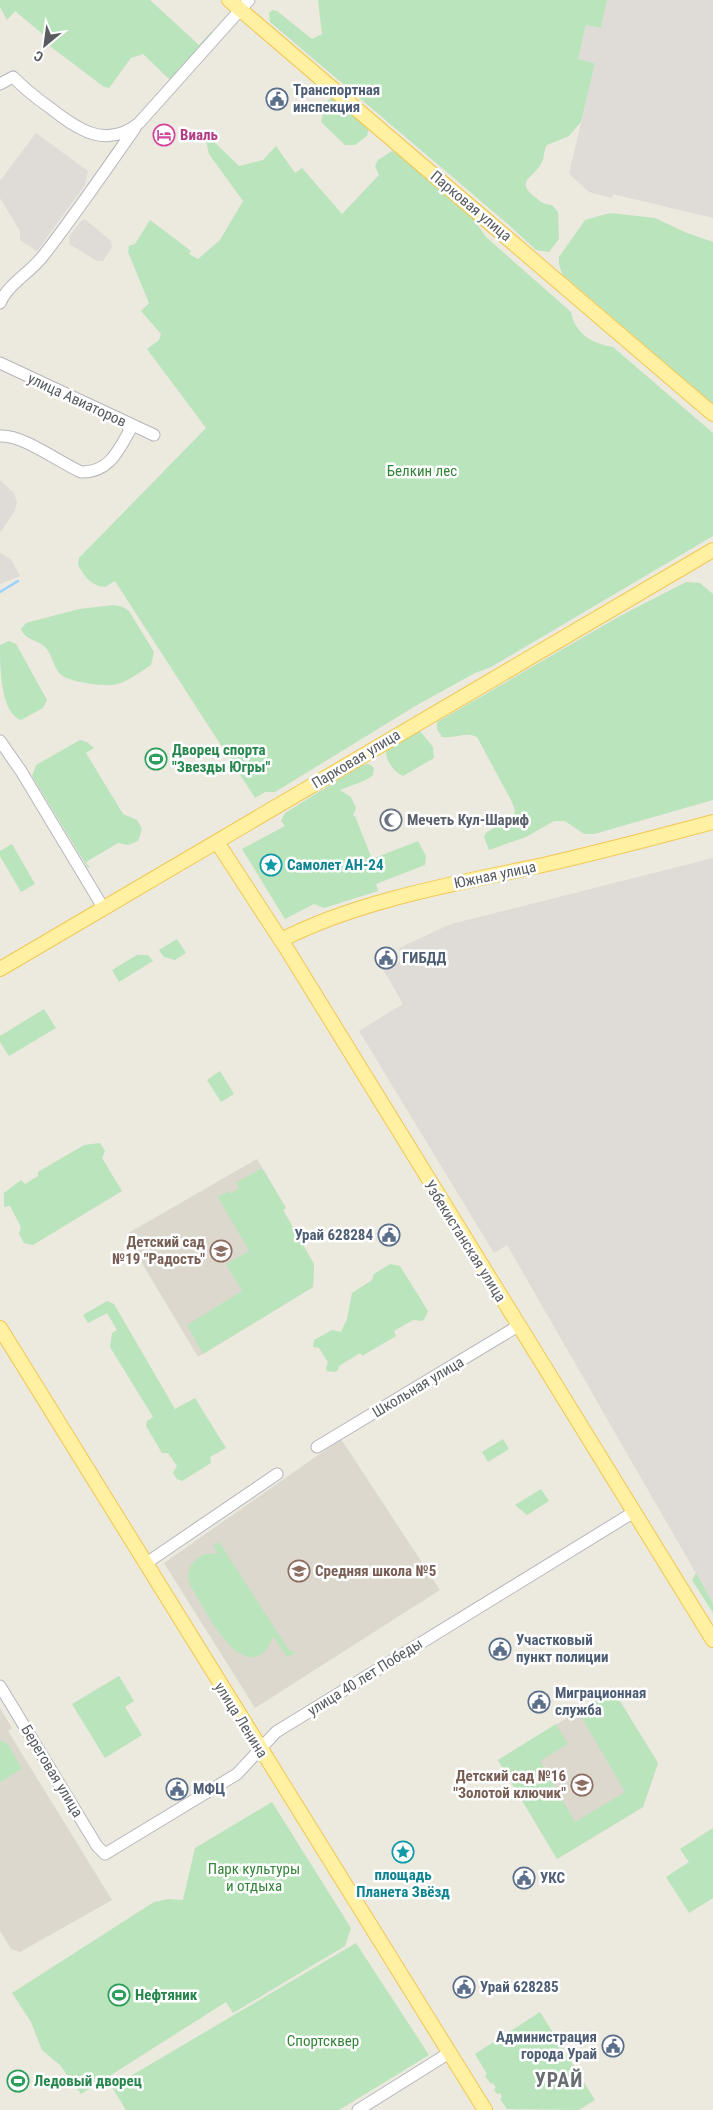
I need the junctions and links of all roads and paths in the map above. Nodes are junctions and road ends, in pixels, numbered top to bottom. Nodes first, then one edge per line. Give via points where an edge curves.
1 (229, 0) edge
2 (244, 5) edge
3 (0, 84) edge
4 (139, 123) junction
5 (0, 303) edge
6 (0, 363) edge
7 (713, 414) edge
8 (125, 422) junction
9 (0, 436) edge
10 (154, 436) dead end
11 (713, 550) edge
12 (0, 741) edge
13 (713, 822) edge
14 (217, 842) junction
15 (104, 909) junction
16 (281, 940) junction
17 (0, 969) edge
18 (518, 1326) junction
19 (0, 1328) edge
20 (317, 1447) dead end
21 (277, 1474) dead end
22 (634, 1512) junction
23 (145, 1564) junction
24 (713, 1640) edge
25 (0, 1686) edge
26 (260, 1749) junction
27 (106, 1854) joint
28 (450, 2053) junction
29 (358, 2110) edge
30 (485, 2110) edge

1 - 2 main road, Парковая улица
2 - 4 street
2 - 7 main road, Парковая улица
3 - 4 street via 13,77 68,122 92,134 114,136
4 - 5 street via 43,257 5,292
6 - 8 street, улица Авиаторов
8 - 9 street via 130,430 116,456 100,470 90,472 80,472 30,445
8 - 10 street, улица Авиаторов
11 - 14 main road, Парковая улица
12 - 15 street via 21,770
13 - 16 main road, Южная улица via 389,900 304,928
14 - 15 main road, Парковая улица
14 - 16 main road, Узбекистанская улица
15 - 17 main road, Парковая улица
16 - 18 main road, Узбекистанская улица
18 - 20 street, Школьная улица
18 - 22 main road, Узбекистанская улица
19 - 23 main road, улица Ленина
21 - 23 street
22 - 24 main road, Узбекистанская улица
22 - 26 street, улица 40 лет Победы via 281,1729
23 - 26 main road, улица Ленина
25 - 27 street, Береговая улица via 97,1846
26 - 27 street, улица 40 лет Победы via 237,1774
26 - 28 main road, улица Ленина
28 - 29 street
28 - 30 main road, улица Ленина

